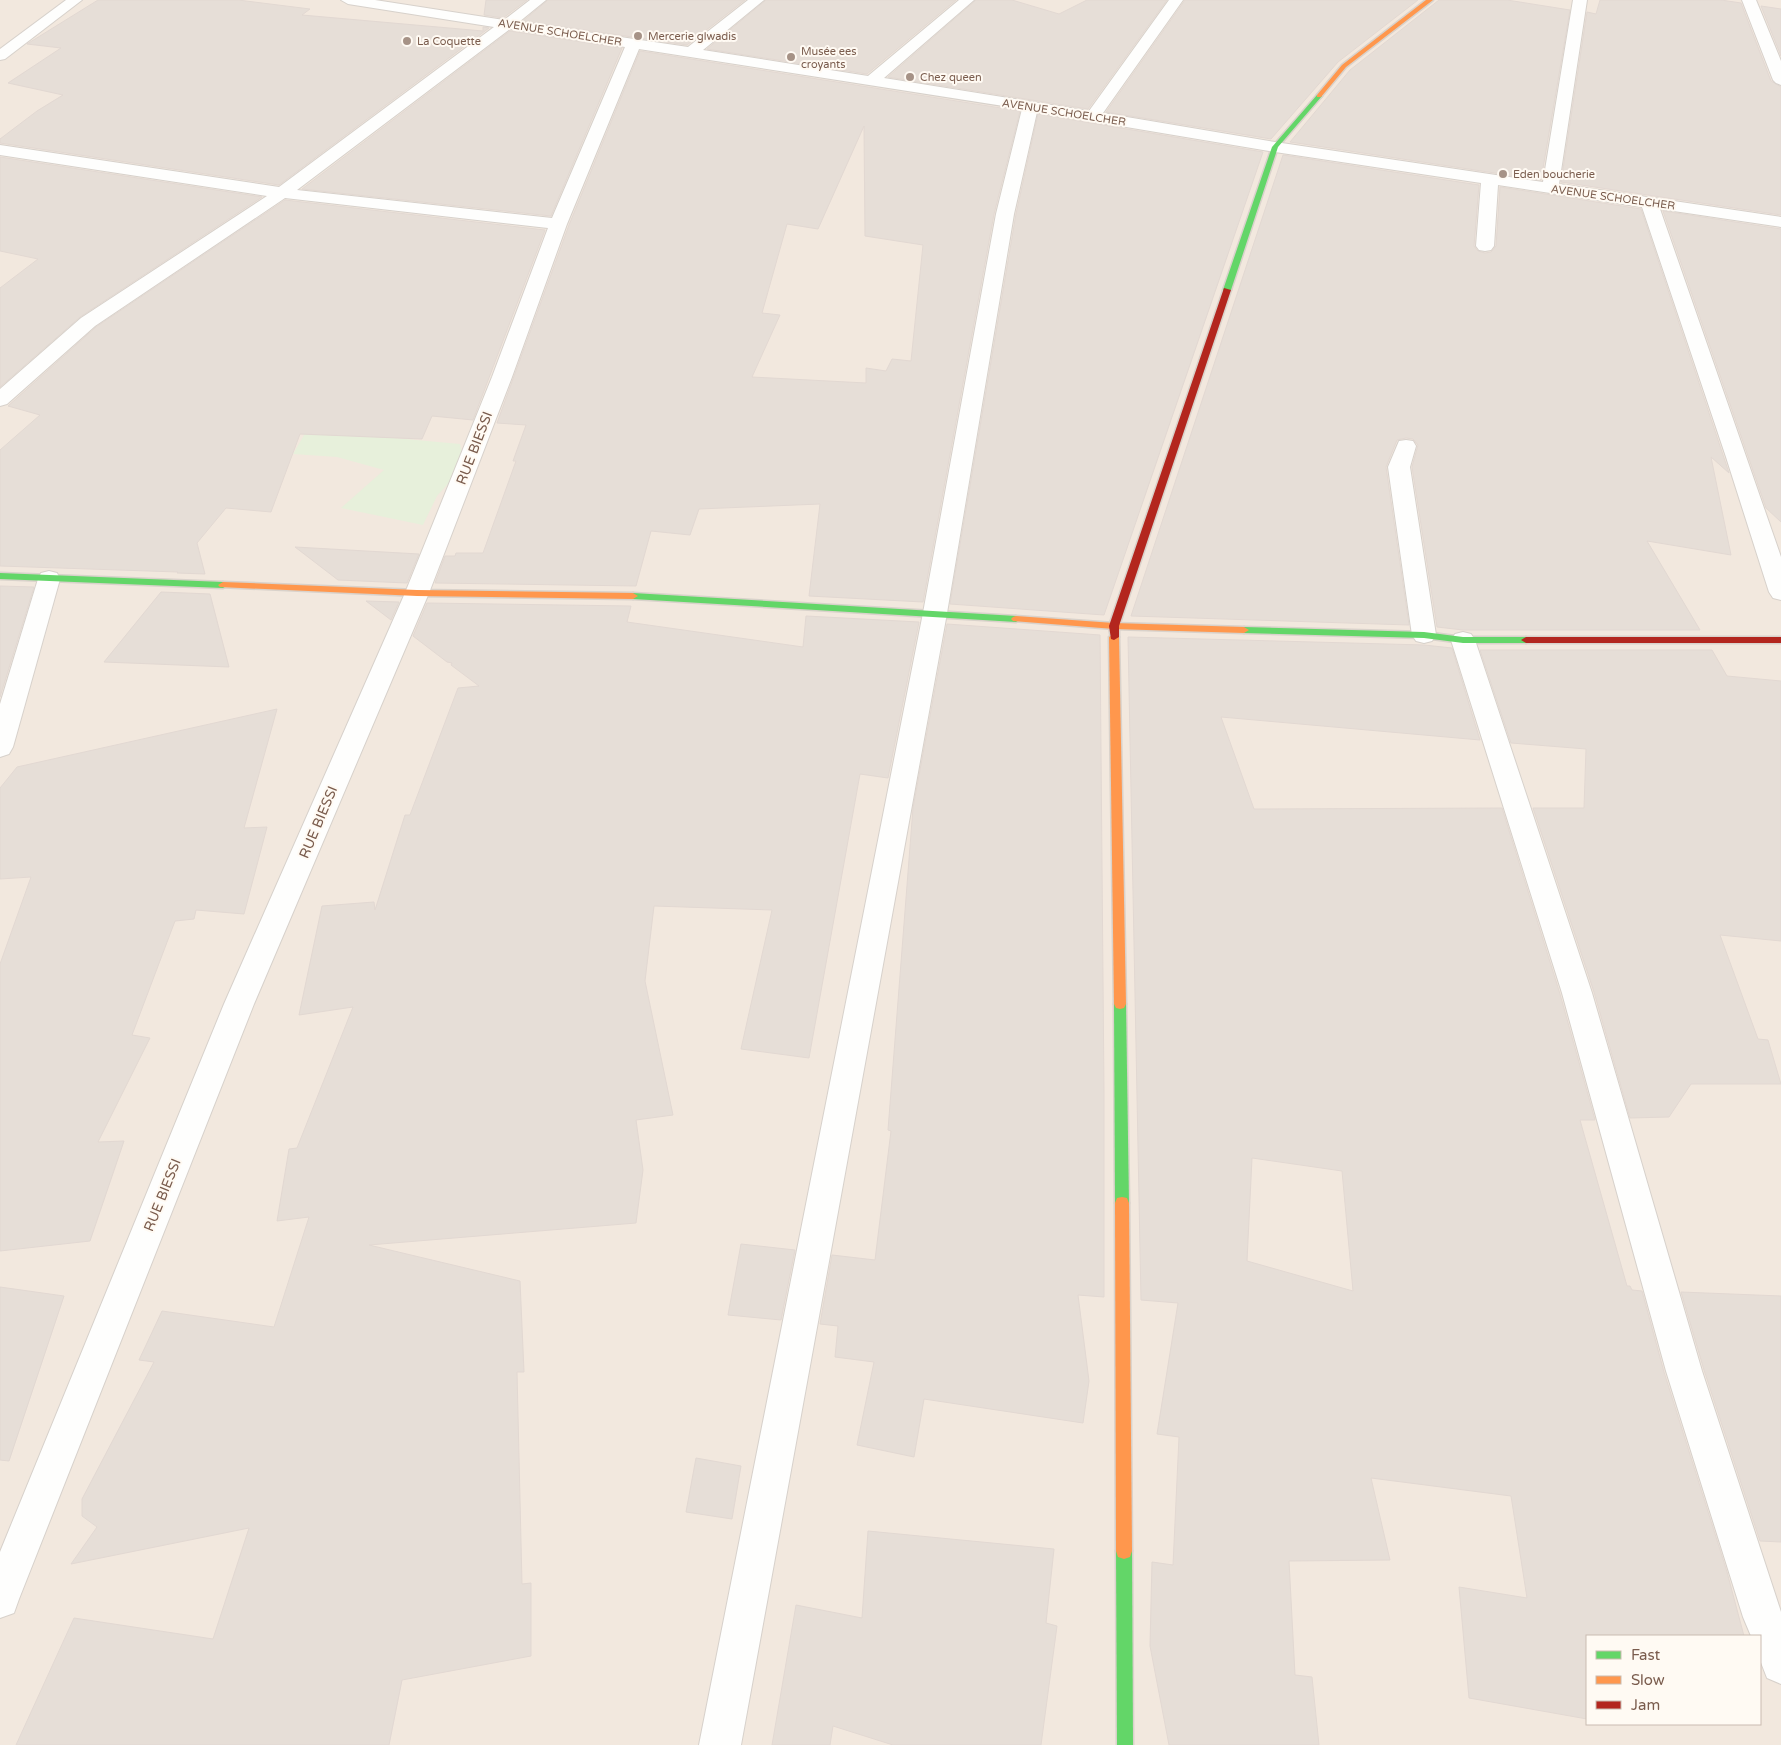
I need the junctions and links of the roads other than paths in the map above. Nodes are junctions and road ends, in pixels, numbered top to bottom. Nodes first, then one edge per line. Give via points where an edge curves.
1 (75, 0) edge
2 (539, 0) edge
3 (757, 0) edge
4 (967, 0) edge
5 (1176, 0) edge
6 (1430, 0) edge
7 (1580, 0) edge
8 (1749, 0) edge
9 (355, 1) edge
10 (507, 24) junction
11 (634, 44) junction
12 (690, 52) junction
13 (0, 56) edge
14 (1781, 80) edge
15 (870, 82) junction
16 (1031, 106) junction
17 (1094, 116) junction
18 (1275, 147) junction
19 (0, 150) edge
20 (1490, 180) junction
21 (1550, 189) junction
22 (282, 194) junction
23 (1649, 202) junction
24 (1781, 222) edge
25 (558, 224) junction
26 (1485, 246) dead end
27 (0, 400) edge
28 (1406, 446) dead end
29 (0, 576) edge
30 (49, 579) junction
31 (1781, 592) edge
32 (417, 593) junction
33 (935, 613) junction
34 (1114, 626) junction
35 (1424, 635) junction
36 (1463, 640) junction
37 (1781, 640) edge
38 (0, 747) edge
39 (0, 1599) edge
40 (1781, 1664) edge
41 (720, 1745) edge
42 (1125, 1745) edge

1 - 13 street
2 - 10 street
3 - 12 street
4 - 15 street
5 - 17 street
6 - 18 street via 1344,66
7 - 21 street
8 - 14 street
9 - 10 street, AVENUE SCHOELCHER
10 - 11 street, AVENUE SCHOELCHER
10 - 22 street
11 - 12 street, AVENUE SCHOELCHER
11 - 25 street, RUE BIESSI
12 - 15 street, AVENUE SCHOELCHER
15 - 16 street, AVENUE SCHOELCHER
16 - 17 street, AVENUE SCHOELCHER
16 - 33 street via 1005,214
17 - 18 street, AVENUE SCHOELCHER
18 - 20 street, AVENUE SCHOELCHER
18 - 34 street
19 - 22 street
20 - 21 street, AVENUE SCHOELCHER
20 - 26 street
21 - 23 street, AVENUE SCHOELCHER
22 - 25 street
22 - 27 street via 88,322
23 - 24 street, AVENUE SCHOELCHER
23 - 31 street
25 - 32 street, RUE BIESSI
28 - 35 street via 1399,467
29 - 30 street
30 - 32 street
30 - 38 street
32 - 33 street via 630,596
32 - 39 street, RUE BIESSI via 239,1004
33 - 34 street
33 - 41 street
34 - 35 street
34 - 42 street
35 - 36 street
36 - 37 street
36 - 40 street via 1578,993 1684,1371

